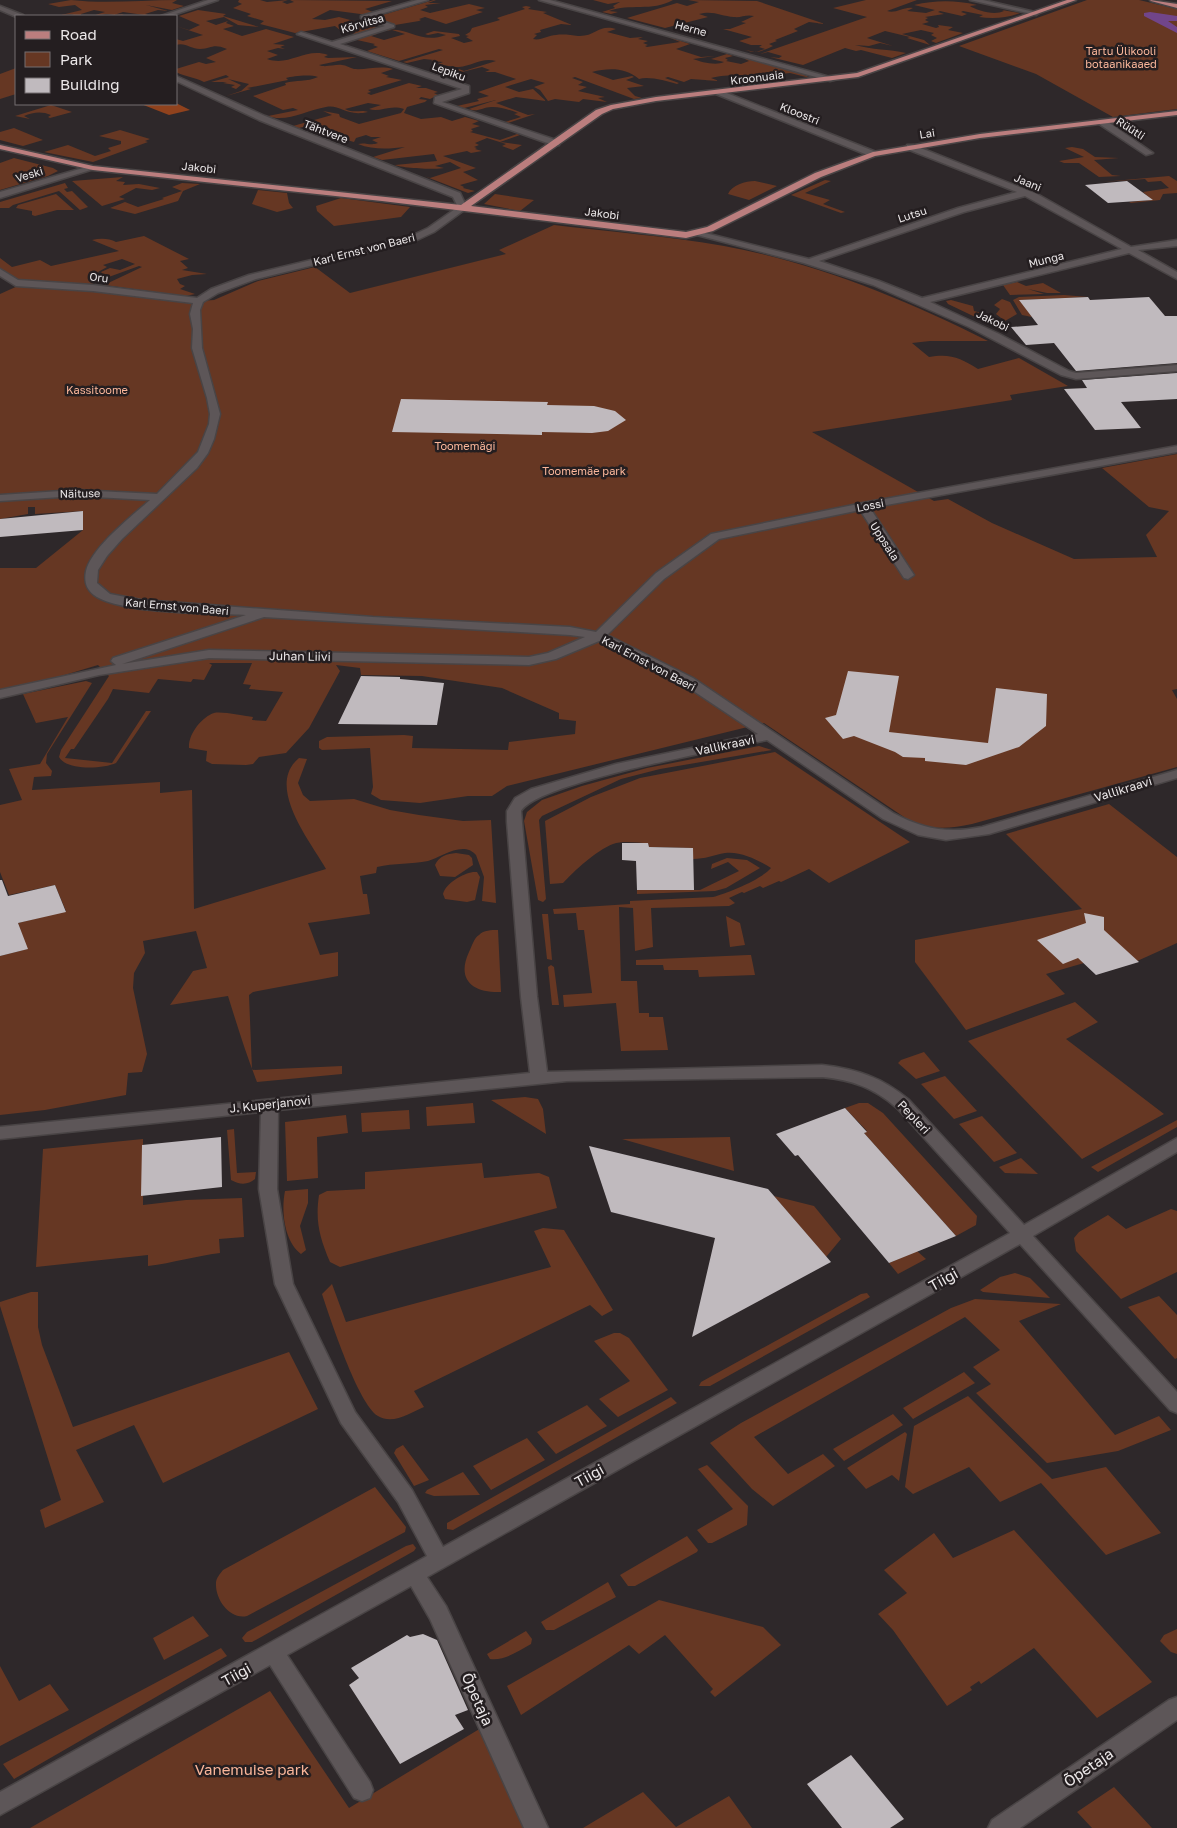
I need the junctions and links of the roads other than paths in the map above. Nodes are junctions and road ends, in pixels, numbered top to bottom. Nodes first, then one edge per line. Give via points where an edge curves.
1 (215, 0) edge
2 (425, 0) edge
3 (542, 0) edge
4 (972, 0) edge
5 (1073, 0) edge
6 (1153, 0) edge
7 (1177, 6) edge
8 (0, 8) edge
9 (1036, 13) junction
10 (18, 15) edge
11 (167, 15) edge
12 (301, 34) dead end
13 (333, 44) junction
14 (178, 79) edge
15 (833, 79) junction
16 (719, 92) junction
17 (1177, 113) edge
18 (1102, 122) junction
19 (556, 143) junction
20 (0, 147) edge
21 (910, 147) junction
22 (1149, 153) dead end
23 (873, 154) junction
24 (82, 166) junction
25 (93, 168) junction
26 (65, 175) junction
27 (1025, 193) junction
28 (0, 195) edge
29 (463, 208) junction
30 (697, 234) junction
31 (1177, 243) edge
32 (1132, 249) junction
33 (808, 262) junction
34 (0, 272) edge
35 (1177, 276) edge
36 (199, 301) junction
37 (922, 301) junction
38 (1177, 368) edge
39 (1177, 449) edge
40 (159, 497) junction
41 (0, 498) edge
42 (863, 506) junction
43 (908, 575) dead end
44 (261, 613) junction
45 (599, 636) junction
46 (99, 671) junction
47 (0, 694) edge
48 (768, 736) junction
49 (1177, 774) edge
50 (539, 1076) junction
51 (270, 1104) junction
52 (0, 1133) edge
53 (1177, 1144) edge
54 (1021, 1234) junction
55 (1177, 1405) edge
56 (439, 1559) junction
57 (414, 1572) junction
58 (274, 1653) junction
59 (1177, 1707) edge
60 (362, 1790) dead end
61 (2, 1798) edge
62 (536, 1828) edge
63 (1000, 1828) edge

1 - 11 street
2 - 13 street, Kõrvitsa via 363,17 392,26
3 - 15 street, Herne
4 - 9 street
5 - 9 main road, Kroonuaia
6 - 7 main road
8 - 10 street
9 - 15 main road, Kroonuaia via 858,75
12 - 13 street, Lepiku
13 - 19 street, Lepiku via 466,88 466,91 438,99 438,103
14 - 29 street, Tähtvere via 262,118 456,195
15 - 16 main road, Kroonuaia
16 - 19 main road, Kroonuaia via 611,108 600,112
16 - 23 street, Kloostri
17 - 18 main road, Lai
18 - 21 main road, Lai
18 - 22 street, Rüütli
19 - 29 main road, Kroonuaia
20 - 24 main road, Jakobi
21 - 23 main road, Lai
21 - 27 street, Jaani
23 - 30 main road, Lai via 832,168
24 - 25 main road, Jakobi
24 - 26 street, Veski
25 - 26 street, Veski
25 - 29 main road, Jakobi
26 - 28 street, Veski
27 - 32 street, Jaani
27 - 33 street, Lutsu via 961,210
29 - 30 main road, Jakobi via 665,234
29 - 36 street, Karl Ernst von Baeri via 414,238 255,276
30 - 33 street, Jakobi
31 - 32 street, Munga
32 - 35 street, Jaani
32 - 37 street, Munga
33 - 37 street, Jakobi
34 - 36 street, Oru via 16,283 93,288
36 - 40 street, Karl Ernst von Baeri via 195,307 197,349 215,414 212,430 202,455
37 - 38 street, Jakobi via 1076,376
39 - 42 street, Lossi
40 - 41 street, Näituse via 76,493
40 - 44 street, Karl Ernst von Baeri via 99,558 92,572 92,585 105,596 132,603
42 - 43 street, Uppsala
42 - 45 street, Lossi via 722,533 708,539 660,576
44 - 45 street, Karl Ernst von Baeri via 551,630
44 - 46 street via 108,664
45 - 46 street, Juhan Liivi via 563,652 529,661 209,654
45 - 48 street, Karl Ernst von Baeri via 688,681
46 - 47 street, Juhan Liivi
48 - 49 street, Vallikraavi via 888,816 918,832 938,836 984,832
48 - 50 street, Vallikraavi via 587,776 536,792 516,806 514,822
50 - 51 street, J. Kuperjanovi
50 - 54 street, Pepleri via 781,1070 849,1074 870,1081 903,1104
51 - 52 street, J. Kuperjanovi
51 - 56 street via 268,1189 284,1284 348,1417 405,1496
53 - 54 street, Tiigi
54 - 55 street, Pepleri
54 - 56 street, Tiigi
56 - 57 street, Tiigi
57 - 58 street, Tiigi
57 - 62 street, Õpetaja via 430,1596 455,1648
58 - 60 street
58 - 61 street, Tiigi
59 - 63 street, Õpetaja

